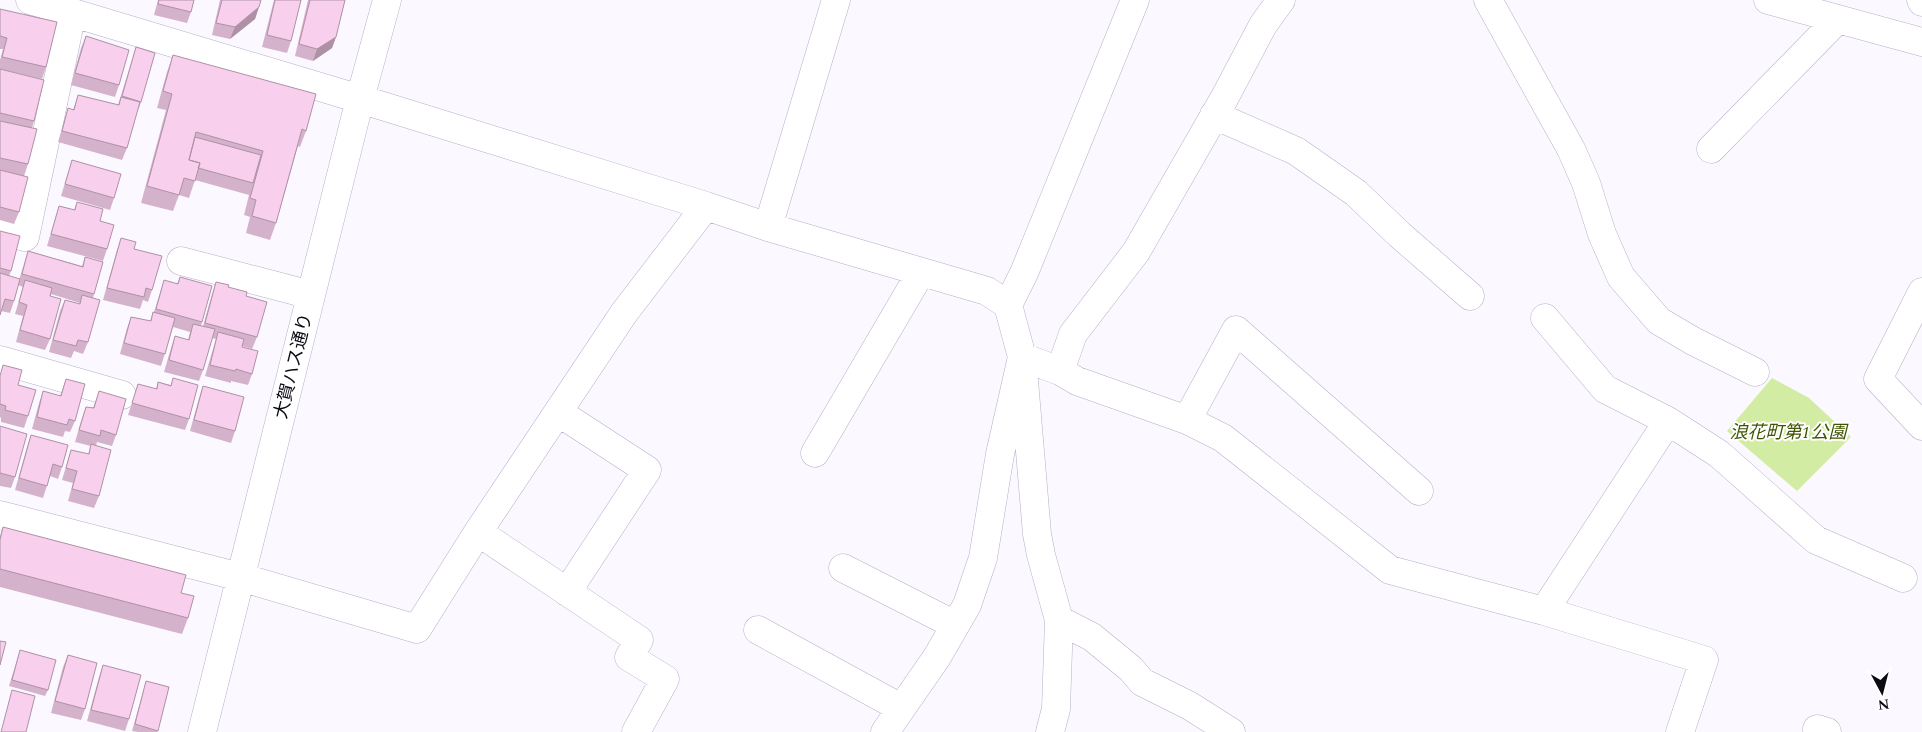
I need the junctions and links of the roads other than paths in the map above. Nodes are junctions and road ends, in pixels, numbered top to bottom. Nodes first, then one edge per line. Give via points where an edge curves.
1 (30, 0) edge
2 (387, 0) edge
3 (836, 0) edge
4 (1135, 0) edge
5 (1281, 0) edge
6 (1488, 0) edge
7 (1768, 0) edge
8 (72, 13) junction
9 (1838, 19) junction
10 (1922, 42) edge
11 (360, 99) junction
12 (1214, 115) junction
13 (1711, 149) dead end
14 (706, 206) junction
15 (768, 227) junction
16 (0, 230) edge
17 (181, 261) dead end
18 (922, 272) junction
19 (1922, 292) edge
20 (311, 295) junction
21 (1470, 296) dead end
22 (1008, 304) junction
23 (1545, 318) dead end
24 (1022, 357) junction
25 (0, 360) edge
26 (1060, 371) junction
27 (1755, 372) dead end
28 (122, 395) dead end
29 (558, 412) junction
30 (1187, 420) junction
31 (1668, 422) junction
32 (1922, 426) edge
33 (815, 453) dead end
34 (1419, 491) dead end
35 (0, 515) edge
36 (478, 532) junction
37 (843, 568) dead end
38 (240, 577) junction
39 (1903, 578) dead end
40 (567, 592) junction
41 (1544, 611) junction
42 (1058, 620) junction
43 (955, 625) junction
44 (758, 630) dead end
45 (901, 708) junction
46 (202, 732) edge
47 (636, 732) edge
48 (885, 732) edge
49 (1050, 732) edge
50 (1230, 732) edge
51 (1680, 732) edge

1 - 8 street
2 - 11 street, 大賀ハス通り
3 - 15 street
4 - 22 street
5 - 12 street via 1263,25
6 - 27 street via 1571,149 1621,277 1659,321
7 - 9 street
8 - 11 street
8 - 16 street via 25,237
9 - 10 street
9 - 13 street
11 - 14 street
11 - 20 street, 大賀ハス通り
12 - 21 street via 1296,151 1356,193
12 - 26 street via 1136,252 1073,334
14 - 15 street
14 - 29 street via 624,313
15 - 18 street
17 - 20 street
18 - 22 street via 987,291
18 - 33 street
19 - 32 street via 1878,379
20 - 38 street, 大賀ハス通り
22 - 24 street
23 - 31 street via 1605,389
24 - 26 street
24 - 42 street via 1037,534
24 - 43 street via 1000,454 983,558 967,604
25 - 28 street
26 - 30 street via 1077,381
29 - 36 street
29 - 40 street via 646,470
30 - 34 street via 1236,330
30 - 41 street via 1223,438 1390,570
31 - 39 street via 1719,454 1816,540
31 - 41 street
35 - 38 street
36 - 38 street via 417,629
36 - 40 street
37 - 43 street
38 - 46 street, 大賀ハス通り
40 - 47 street via 639,640 629,657 665,679
41 - 51 street via 1704,660
42 - 49 street via 1056,709
42 - 50 street via 1092,637 1142,682 1190,706
43 - 45 street via 937,658
44 - 45 street
45 - 48 street

